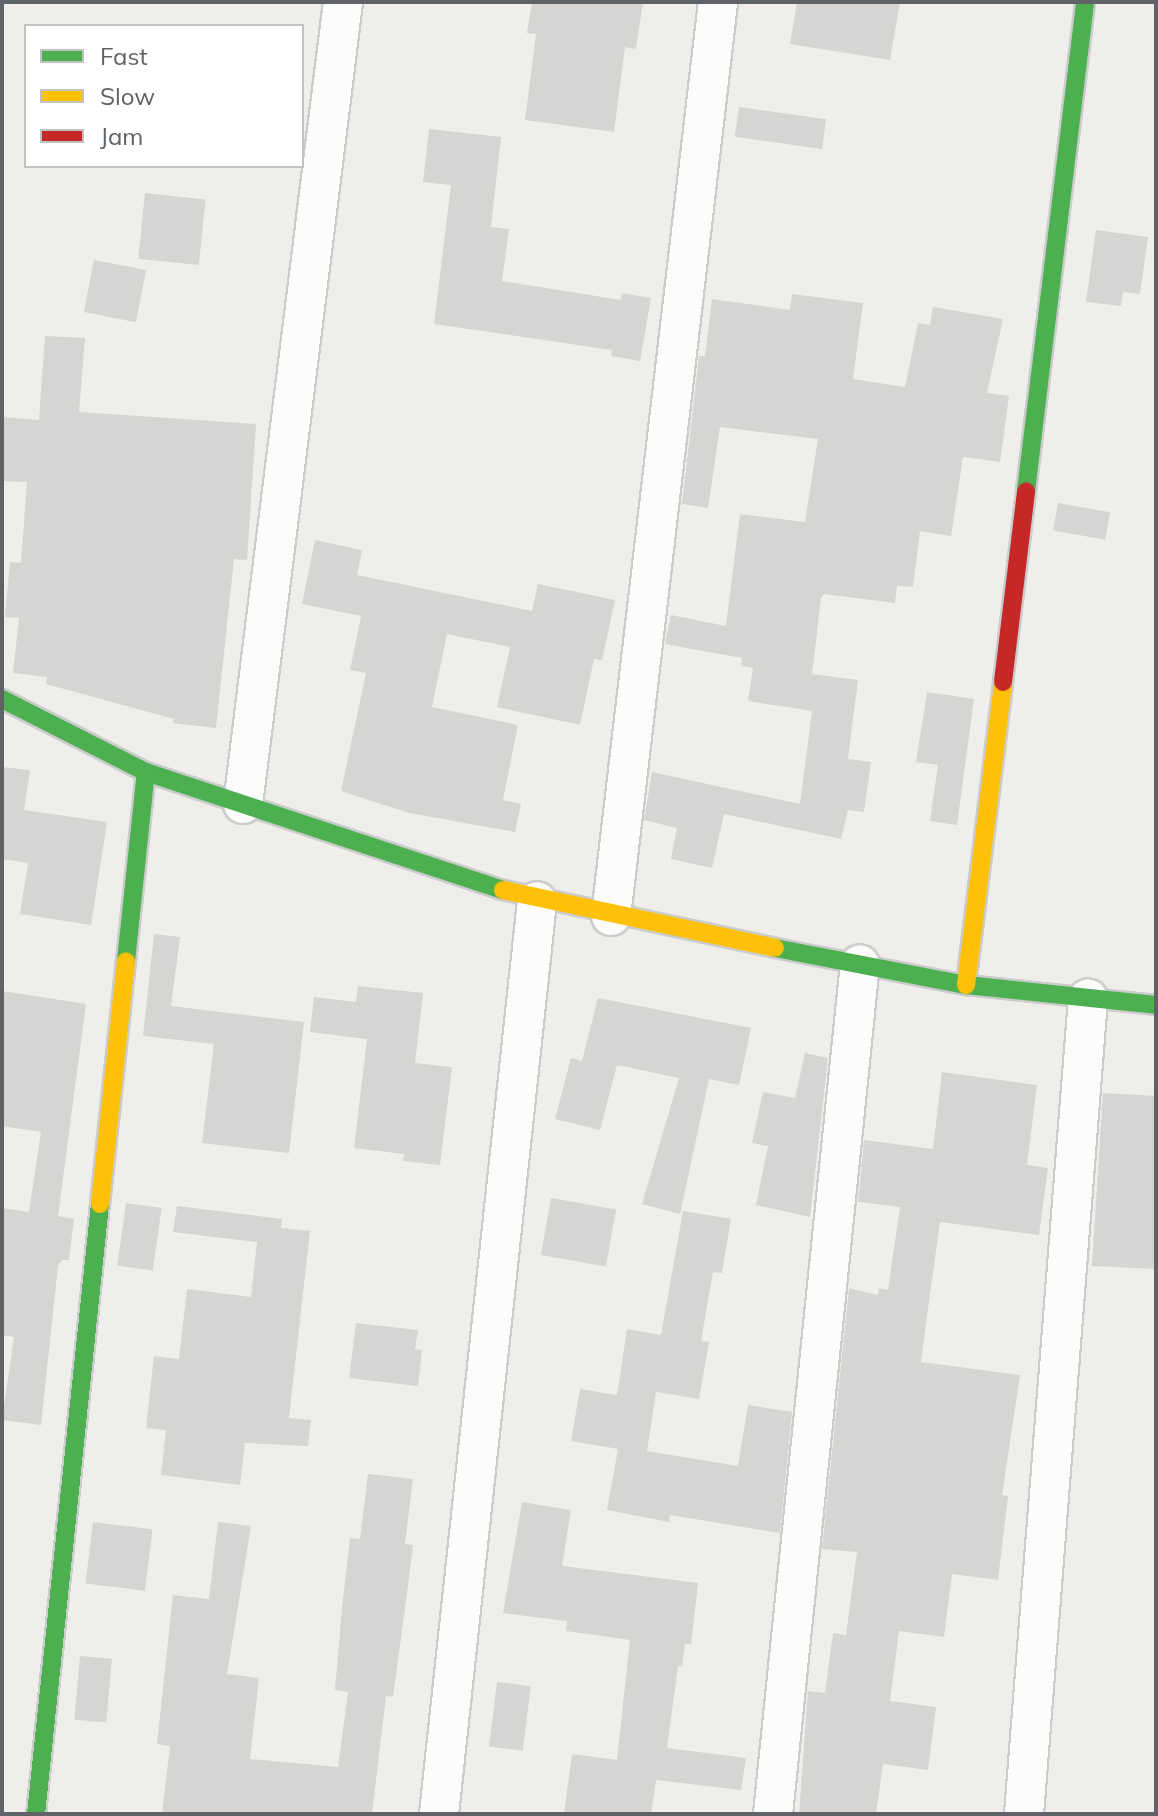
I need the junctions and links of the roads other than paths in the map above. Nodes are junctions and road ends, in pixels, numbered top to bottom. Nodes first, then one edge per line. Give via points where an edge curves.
1 (343, 2) edge
2 (718, 2) edge
3 (1085, 2) edge
4 (2, 699) edge
5 (146, 772) junction
6 (243, 804) junction
7 (537, 901) junction
8 (611, 916) junction
9 (860, 964) junction
10 (966, 985) junction
11 (1088, 999) junction
12 (1156, 1005) edge
13 (36, 1814) edge
14 (439, 1814) edge
15 (773, 1814) edge
16 (1024, 1814) edge

1 - 6 street
2 - 8 street
3 - 10 street
4 - 5 street
5 - 6 street
5 - 13 street
6 - 7 street
7 - 8 street
7 - 14 street
8 - 9 street
9 - 10 street
9 - 15 street
10 - 11 street
11 - 12 street
11 - 16 street

